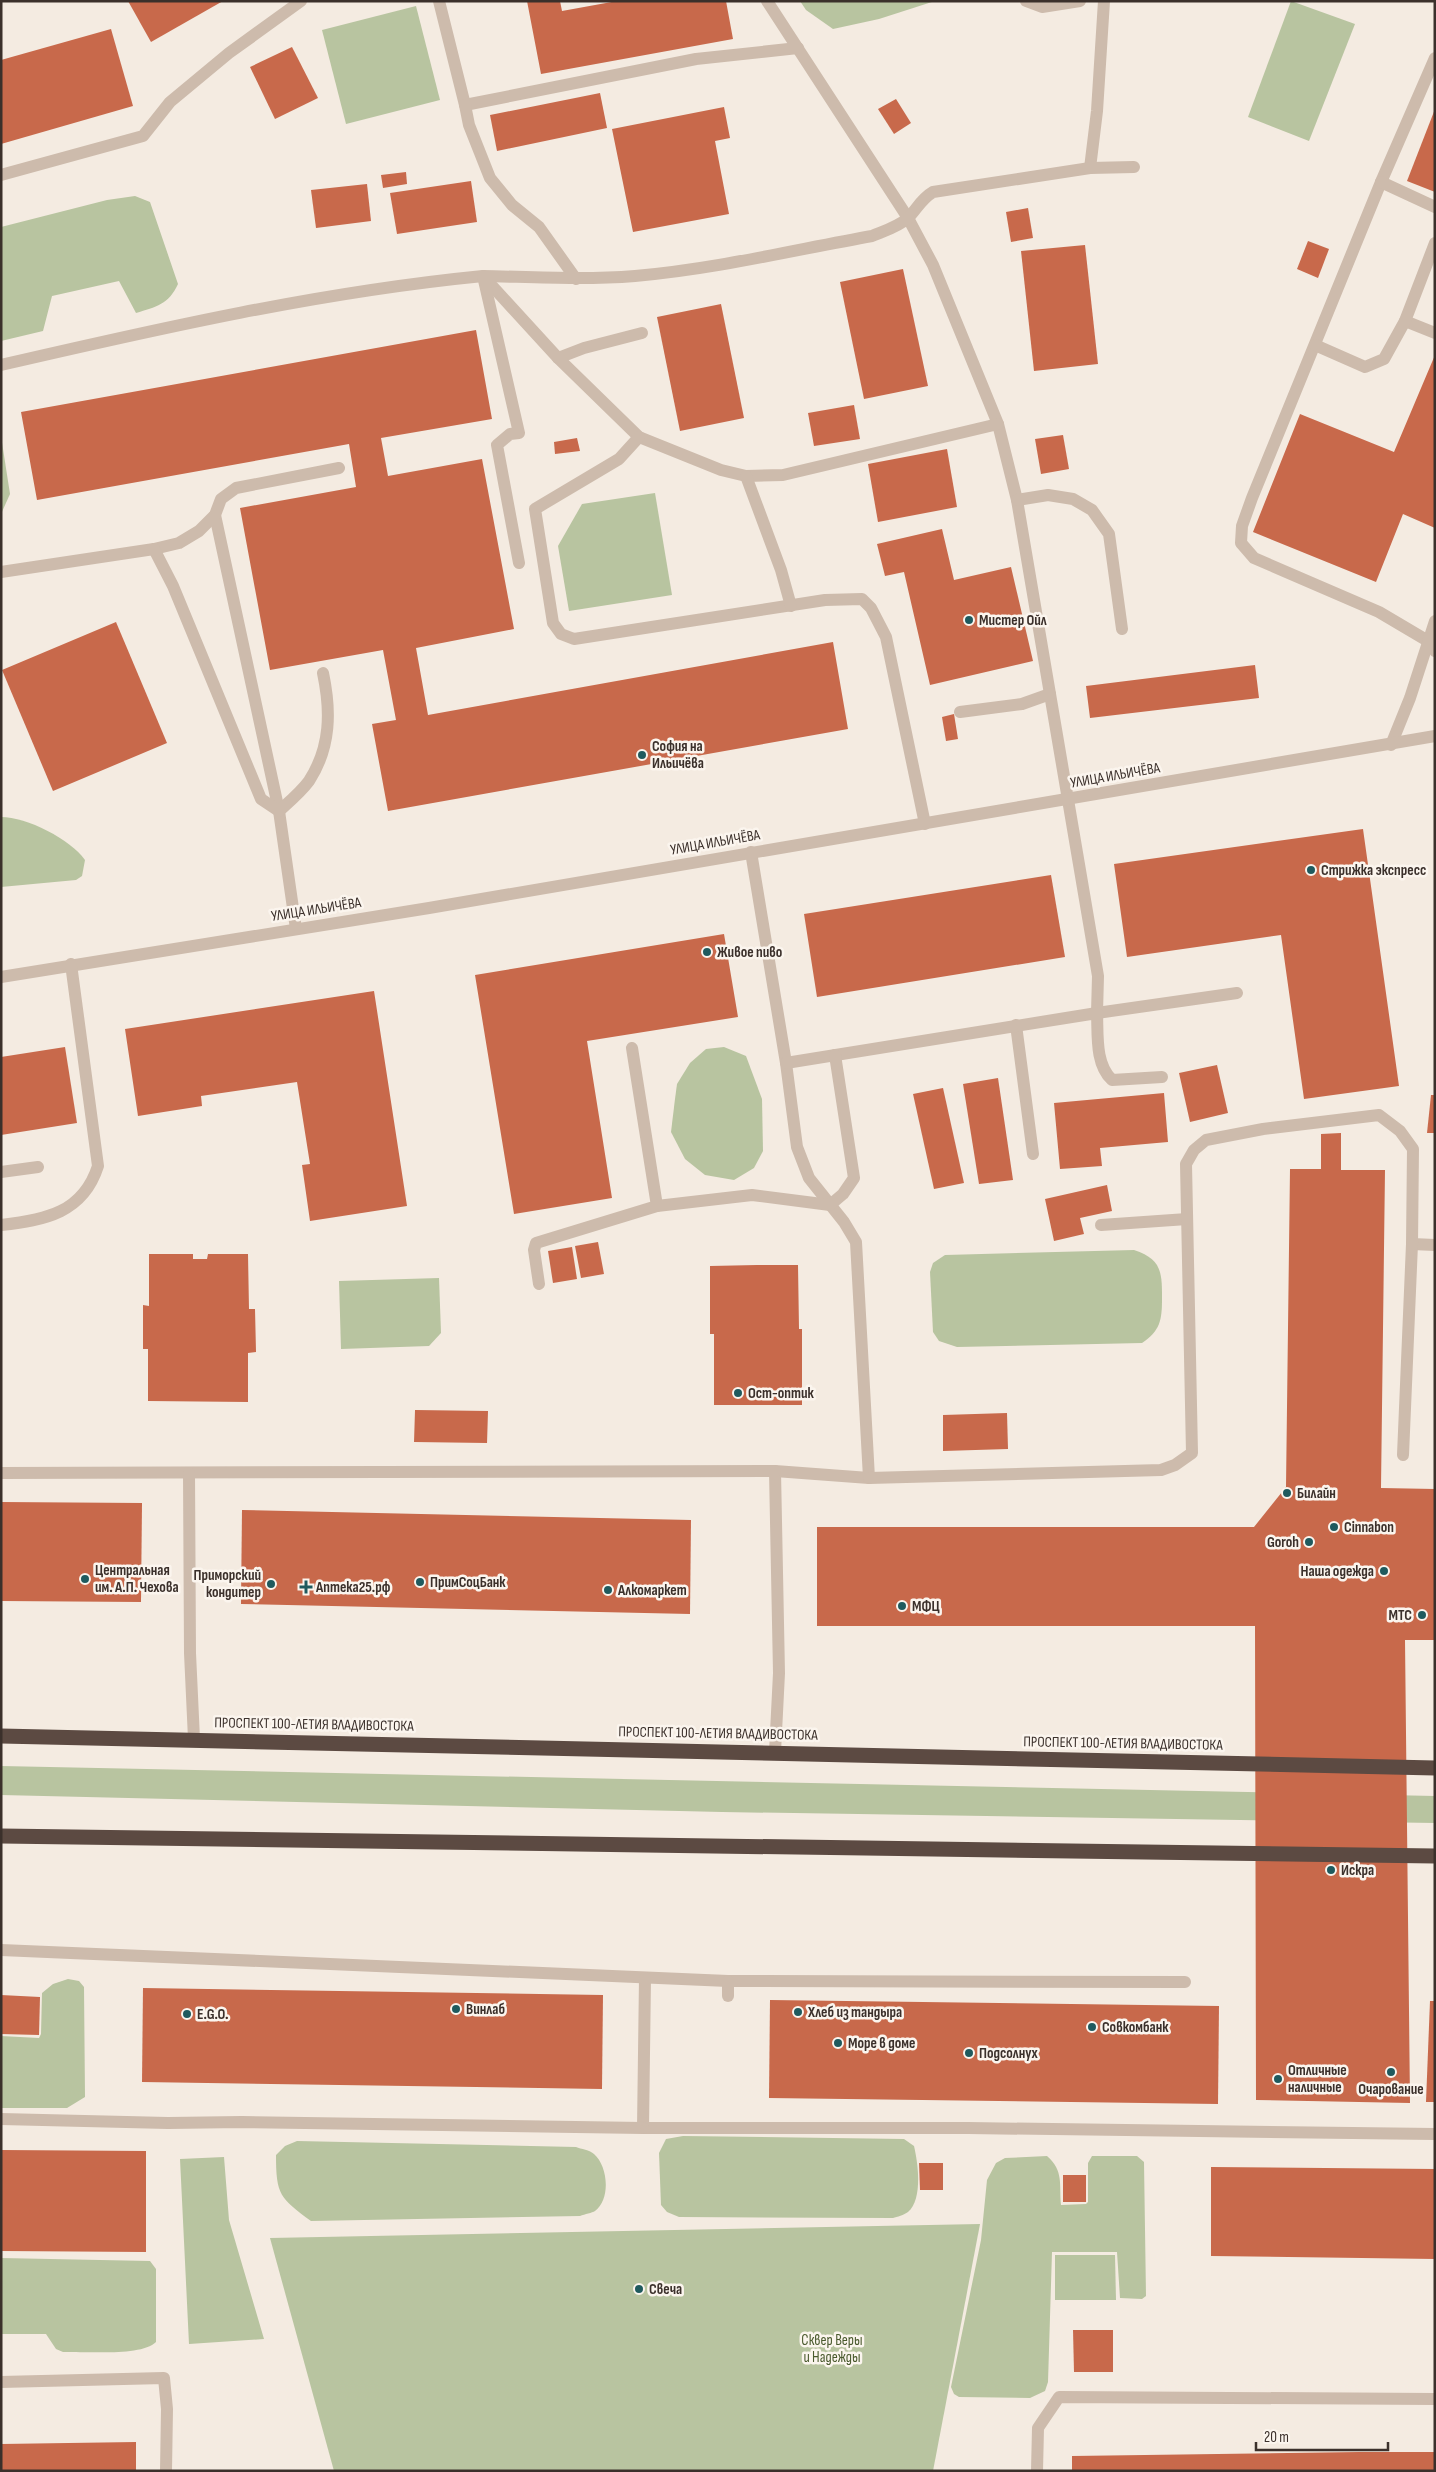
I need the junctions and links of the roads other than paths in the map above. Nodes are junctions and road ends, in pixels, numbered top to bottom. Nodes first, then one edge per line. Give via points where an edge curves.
1 (301, 1) edge
2 (439, 1) edge
3 (767, 1) edge
4 (1026, 1) edge
5 (1080, 1) edge
6 (1104, 1) edge
7 (798, 48) junction
8 (1435, 58) edge
9 (465, 105) junction
10 (1134, 167) dead end
11 (1090, 168) junction
12 (1, 175) edge
13 (1381, 182) junction
14 (1435, 207) edge
15 (908, 218) junction
16 (1435, 243) edge
17 (482, 276) junction
18 (576, 279) junction
19 (1405, 321) junction
20 (642, 333) dead end
21 (1435, 333) edge
22 (1314, 345) junction
23 (558, 358) junction
24 (1, 364) edge
25 (998, 424) junction
26 (639, 437) junction
27 (339, 468) dead end
28 (746, 476) junction
29 (1017, 500) junction
30 (215, 515) junction
31 (154, 549) junction
32 (519, 563) dead end
33 (1, 572) edge
34 (791, 606) junction
35 (1435, 621) edge
36 (1122, 629) dead end
37 (1431, 646) edge
38 (323, 673) dead end
39 (1050, 694) junction
40 (960, 712) dead end
41 (1435, 736) edge
42 (1391, 745) junction
43 (1068, 799) junction
44 (279, 811) junction
45 (925, 824) junction
46 (751, 852) junction
47 (296, 929) junction
48 (71, 964) junction
49 (1, 977) edge
50 (1237, 993) dead end
51 (1096, 1013) junction
52 (1016, 1025) junction
53 (632, 1048) dead end
54 (835, 1055) junction
55 (786, 1063) junction
56 (1162, 1077) dead end
57 (1033, 1154) dead end
58 (38, 1167) dead end
59 (1, 1172) edge
60 (830, 1205) junction
61 (657, 1206) junction
62 (1187, 1219) junction
63 (1, 1225) edge
64 (1101, 1226) dead end
65 (1412, 1244) junction
66 (1435, 1245) edge
67 (539, 1284) dead end
68 (1402, 1455) dead end
69 (775, 1471) junction
70 (1, 1473) edge
71 (189, 1473) junction
72 (869, 1478) junction
73 (1, 1736) edge
74 (194, 1739) junction
75 (775, 1752) junction
76 (1435, 1768) edge
77 (1, 1836) edge
78 (1435, 1856) edge
79 (1, 1950) edge
80 (645, 1978) junction
81 (728, 1981) junction
82 (1185, 1982) dead end
83 (728, 1996) dead end
84 (1, 2119) edge
85 (642, 2128) junction
86 (1435, 2134) edge
87 (1, 2382) edge
88 (1435, 2400) edge
89 (166, 2471) edge
90 (1037, 2471) edge

1 - 12 street via 229,53 170,102 142,136
2 - 9 street
3 - 7 street
4 - 5 street via 1042,7
6 - 11 street
7 - 9 street via 696,59
7 - 15 street
8 - 13 street
9 - 18 street via 469,125 490,178 512,205 538,227
10 - 11 street
11 - 15 street via 933,192 924,197
13 - 14 street
13 - 22 street
15 - 18 street via 872,236 653,274
15 - 25 street via 933,265
16 - 19 street
17 - 18 street
17 - 23 street
17 - 24 street via 410,283 208,317
17 - 32 street via 519,433 510,434 497,446
19 - 21 street
19 - 22 street via 1384,359 1365,367
20 - 23 street
22 - 37 street via 1252,498 1242,526 1241,543 1264,564 1379,612
23 - 26 street
25 - 28 street via 783,475
25 - 29 street
26 - 28 street via 721,470
26 - 34 street via 619,459 535,509 552,623 561,634 574,639
27 - 30 street via 236,488 221,498
28 - 34 street
29 - 36 street via 1048,495 1073,498 1092,510 1109,534
29 - 39 street
30 - 31 street via 199,531 179,543
30 - 44 street
31 - 33 street
31 - 44 street via 180,602 261,799
34 - 45 street via 862,598 871,608 886,637
35 - 37 street
37 - 42 street
38 - 44 street via 329,700 328,734 323,753 308,782
39 - 40 street via 1022,704
39 - 43 street
41 - 42 street, УЛИЦА ИЛЬИЧЁВА
42 - 43 street, УЛИЦА ИЛЬИЧЁВА
43 - 45 street, УЛИЦА ИЛЬИЧЁВА
43 - 51 street via 1098,976
44 - 47 street
45 - 46 street, УЛИЦА ИЛЬИЧЁВА
46 - 47 street, УЛИЦА ИЛЬИЧЁВА
46 - 55 street
47 - 48 street, УЛИЦА ИЛЬИЧЁВА
48 - 49 street, УЛИЦА ИЛЬИЧЁВА
48 - 63 street via 98,1166 94,1180 68,1209 52,1216
50 - 51 street
51 - 52 street
51 - 56 street via 1101,1065 1112,1080
52 - 54 street
52 - 57 street
53 - 61 street
54 - 55 street
54 - 60 street via 854,1178
55 - 60 street via 797,1147 809,1178
58 - 59 street
60 - 61 street via 752,1195
60 - 72 street via 856,1242
61 - 67 street via 536,1243 534,1250
62 - 64 street
62 - 65 street via 1186,1164 1194,1150 1206,1140 1263,1129 1379,1115 1400,1131 1413,1149
62 - 72 street via 1192,1454 1161,1470
65 - 66 street
65 - 68 street
69 - 71 street
69 - 72 street
69 - 75 street via 779,1673
70 - 71 street
71 - 74 street
73 - 74 highway, ПРОСПЕКТ 100-ЛЕТИЯ ВЛАДИВОСТОКА
74 - 75 highway, ПРОСПЕКТ 100-ЛЕТИЯ ВЛАДИВОСТОКА
75 - 76 highway, ПРОСПЕКТ 100-ЛЕТИЯ ВЛАДИВОСТОКА
77 - 78 highway
79 - 80 street
80 - 81 street
80 - 85 street
81 - 82 street
81 - 83 street
84 - 85 street via 168,2124 242,2122
85 - 86 street
87 - 89 street via 164,2378
88 - 90 street via 1059,2397 1038,2428

